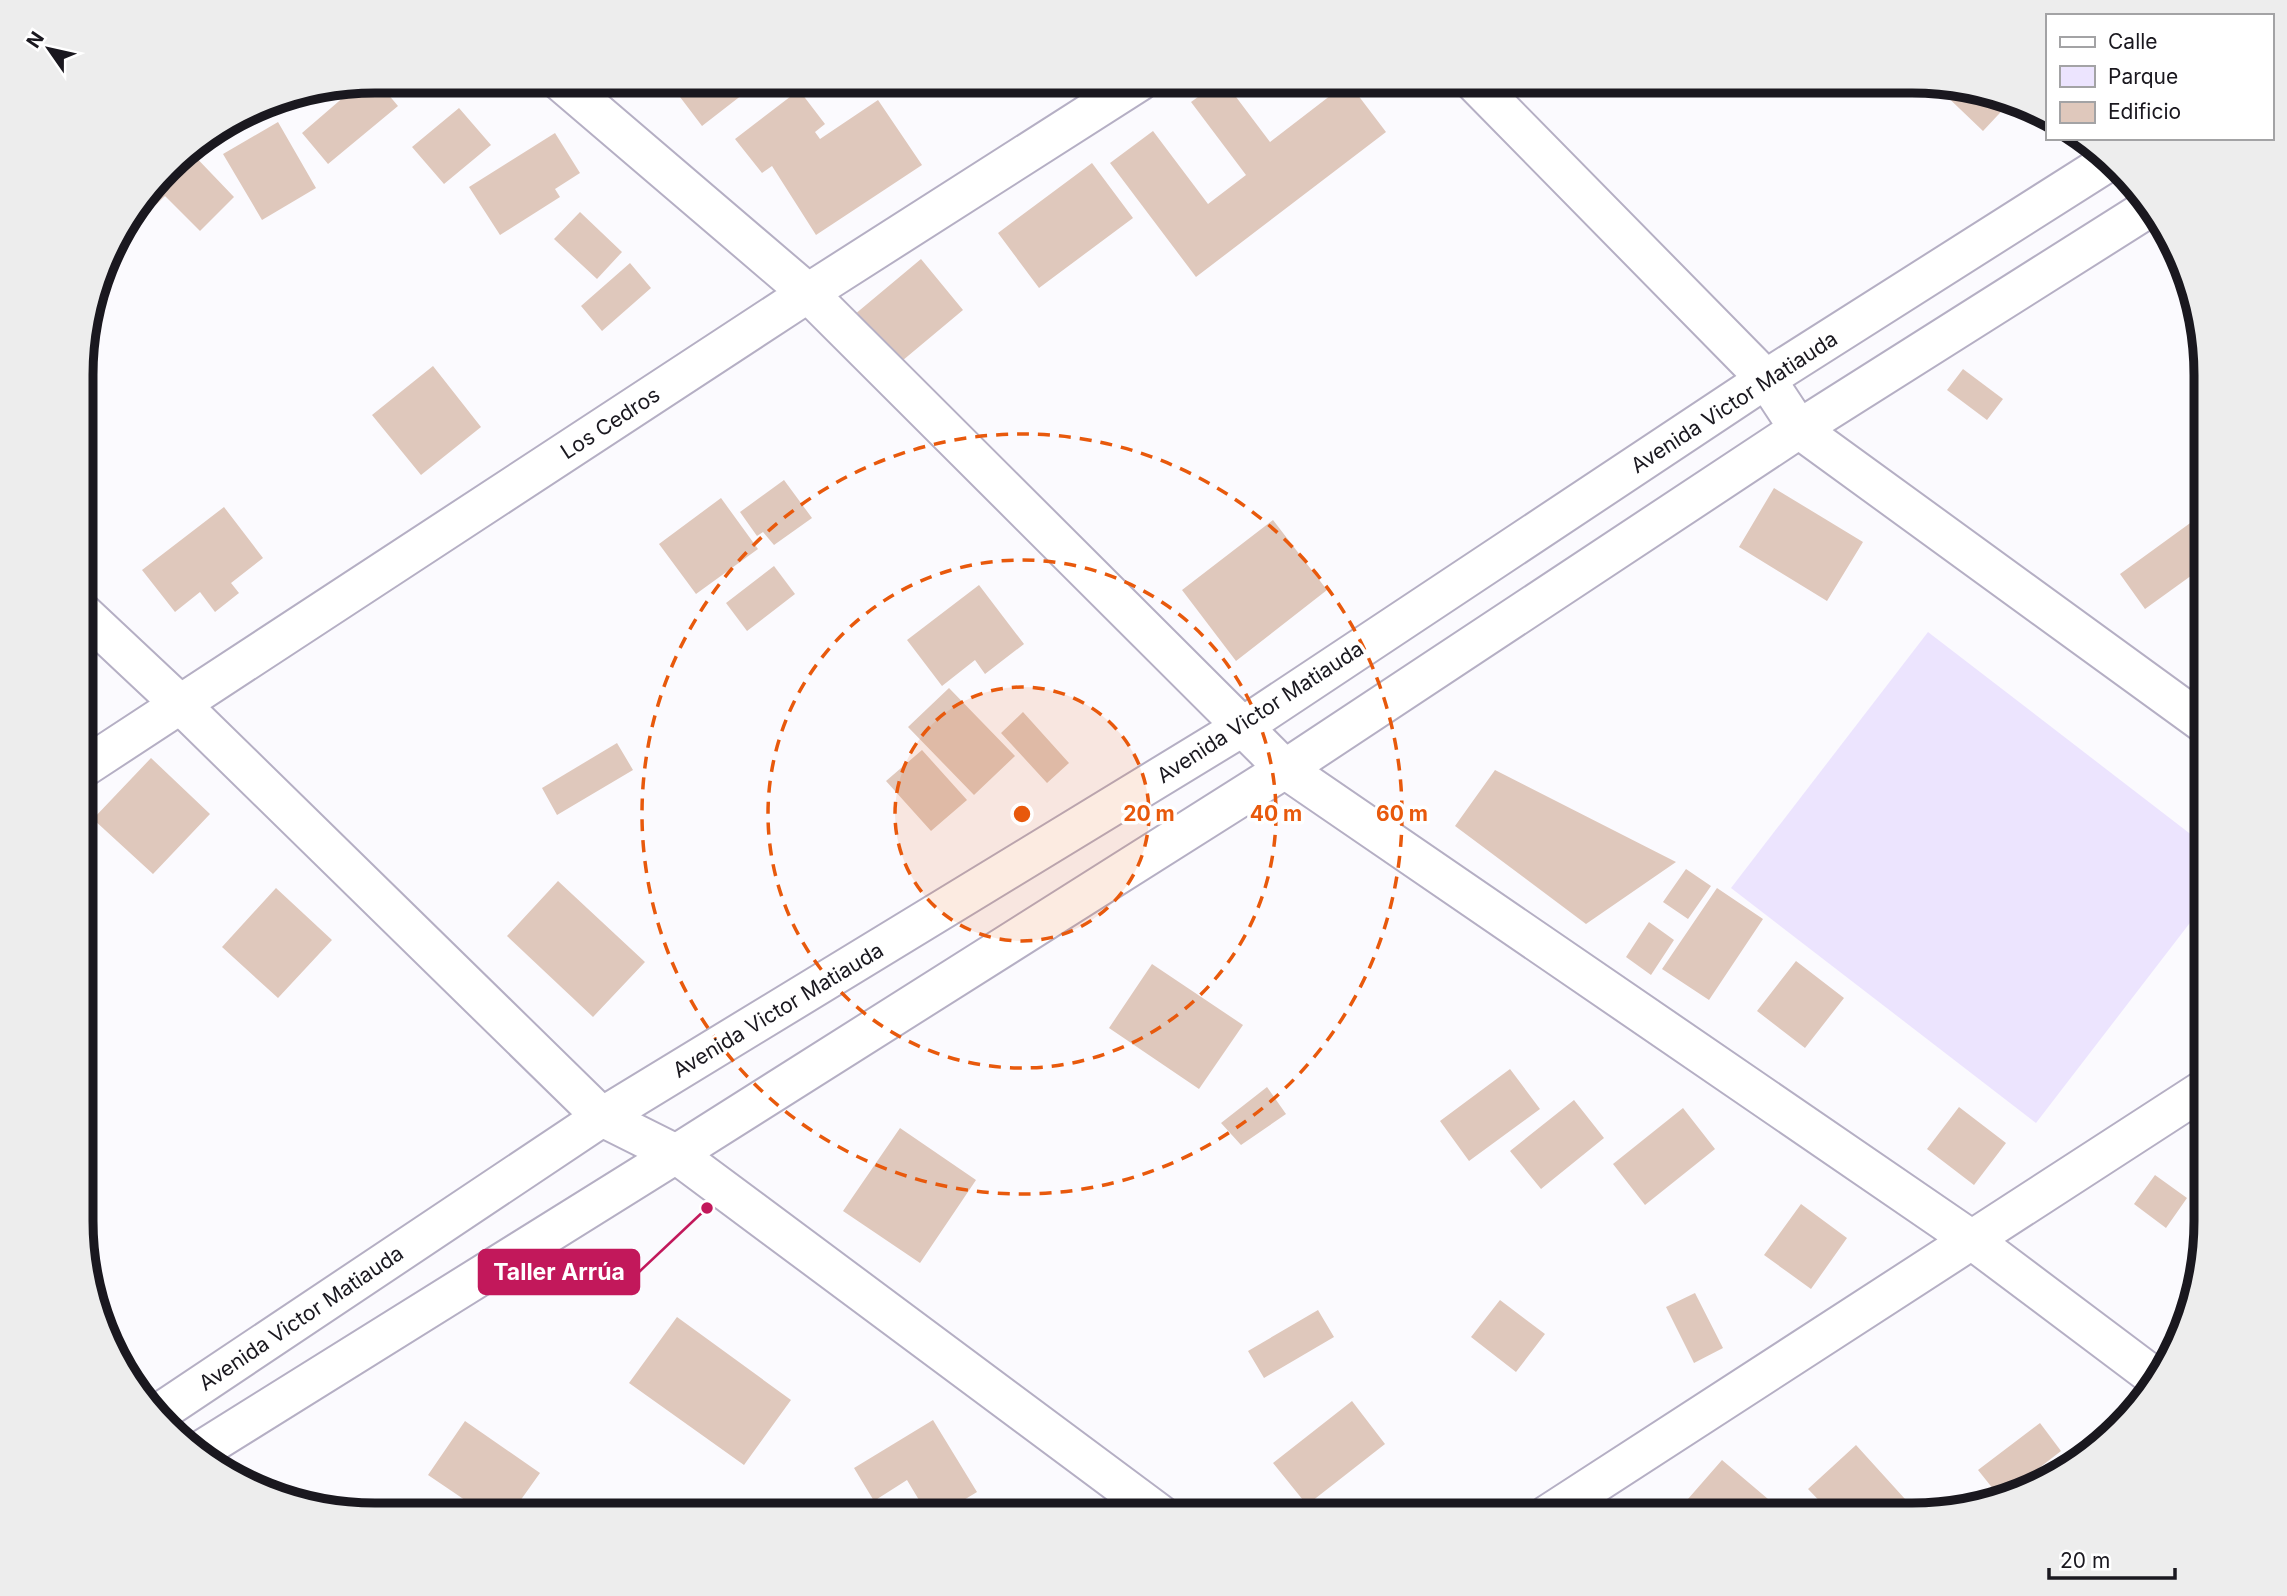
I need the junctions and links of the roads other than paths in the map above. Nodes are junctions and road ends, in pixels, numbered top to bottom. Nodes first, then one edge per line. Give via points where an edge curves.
1 (575, 93) edge
2 (1121, 93) edge
3 (1485, 93) edge
4 (2102, 166) edge
5 (2142, 212) edge
6 (808, 293) junction
7 (1766, 379) junction
8 (1800, 429) junction
9 (93, 622) edge
10 (180, 704) junction
11 (2194, 716) edge
12 (1242, 727) junction
13 (93, 761) edge
14 (1285, 769) junction
15 (2194, 1096) edge
16 (602, 1117) junction
17 (677, 1154) junction
18 (1972, 1240) junction
19 (2150, 1373) edge
20 (165, 1409) edge
21 (206, 1447) edge
22 (1145, 1503) edge
23 (1566, 1503) edge

1 - 6 street
2 - 6 street, Los Cedros
3 - 7 street
4 - 7 street, Avenida Victor Matiauda
5 - 8 street
6 - 10 street, Los Cedros
6 - 12 street
7 - 8 street
7 - 12 street, Avenida Victor Matiauda
8 - 11 street
8 - 14 street
9 - 10 street
10 - 13 street, Los Cedros
10 - 16 street
12 - 14 street
12 - 16 street, Avenida Victor Matiauda
14 - 17 street
14 - 18 street
15 - 18 street
16 - 17 street
16 - 20 street, Avenida Victor Matiauda
17 - 21 street
17 - 22 street
18 - 19 street
18 - 23 street

